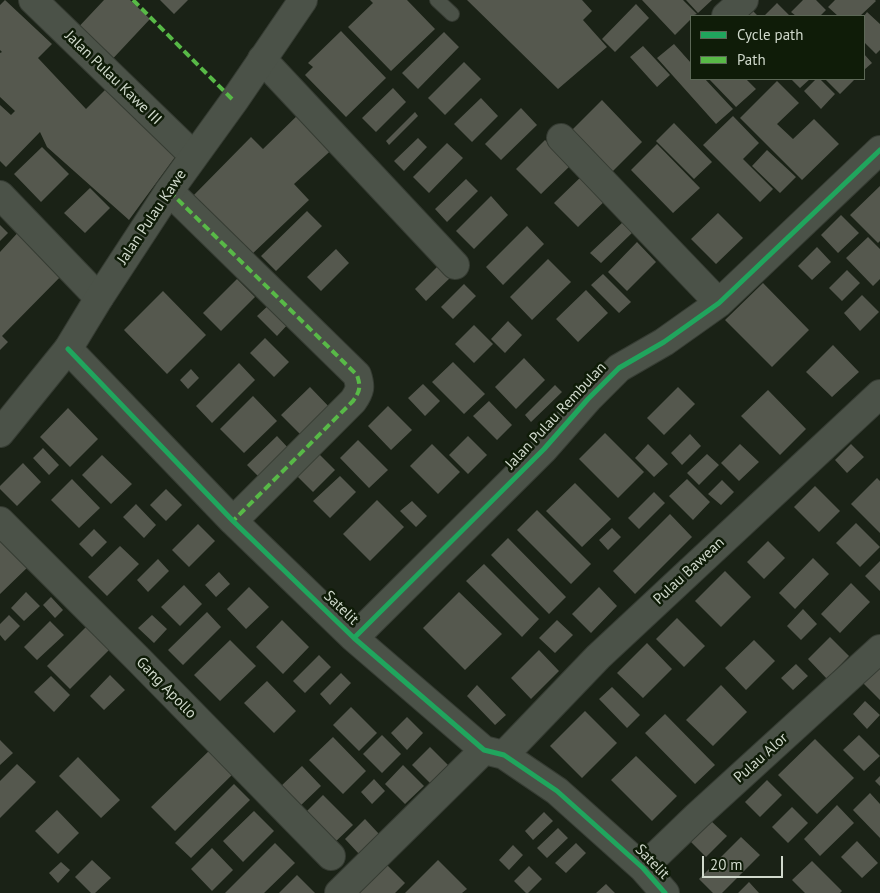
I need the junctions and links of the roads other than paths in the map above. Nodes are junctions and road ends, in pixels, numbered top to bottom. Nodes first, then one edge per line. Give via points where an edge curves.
1 (33, 0) edge
2 (303, 0) edge
3 (437, 0) edge
4 (744, 0) edge
5 (452, 14) dead end
6 (727, 15) edge
7 (262, 59) junction
8 (561, 138) dead end
9 (880, 150) edge
10 (193, 155) junction
11 (169, 191) junction
12 (0, 195) edge
13 (455, 265) dead end
14 (99, 298) junction
15 (719, 303) junction
16 (68, 349) junction
17 (880, 394) edge
18 (0, 433) edge
19 (0, 521) edge
20 (233, 521) junction
21 (354, 638) junction
22 (880, 648) edge
23 (494, 753) junction
24 (331, 856) dead end
25 (643, 868) junction
26 (663, 892) edge
27 (339, 893) edge

1 - 10 street, Jalan Pulau Kawe III
2 - 7 street, Jalan Pulau Kawe
3 - 5 lane
4 - 6 street
7 - 10 street, Jalan Pulau Kawe
7 - 13 street
8 - 15 street
9 - 15 street, Jalan Pulau Rembulan
10 - 11 street, Jalan Pulau Kawe
11 - 14 street, Jalan Pulau Kawe
11 - 20 street via 358,375 360,384 353,402
12 - 14 street
14 - 16 street, Jalan Pulau Kawe
15 - 21 street, Jalan Pulau Rembulan via 664,342 619,368 544,449
16 - 18 street, Jalan Pulau Kawe
16 - 20 street, Satelit
17 - 23 street, Pulau Bawean
19 - 24 street, Gang Apollo
20 - 21 street, Satelit
21 - 23 street, Satelit
22 - 25 street, Pulau Alor
23 - 25 street, Satelit via 557,791
23 - 27 street, Pulau Bawean
25 - 26 street, Satelit

